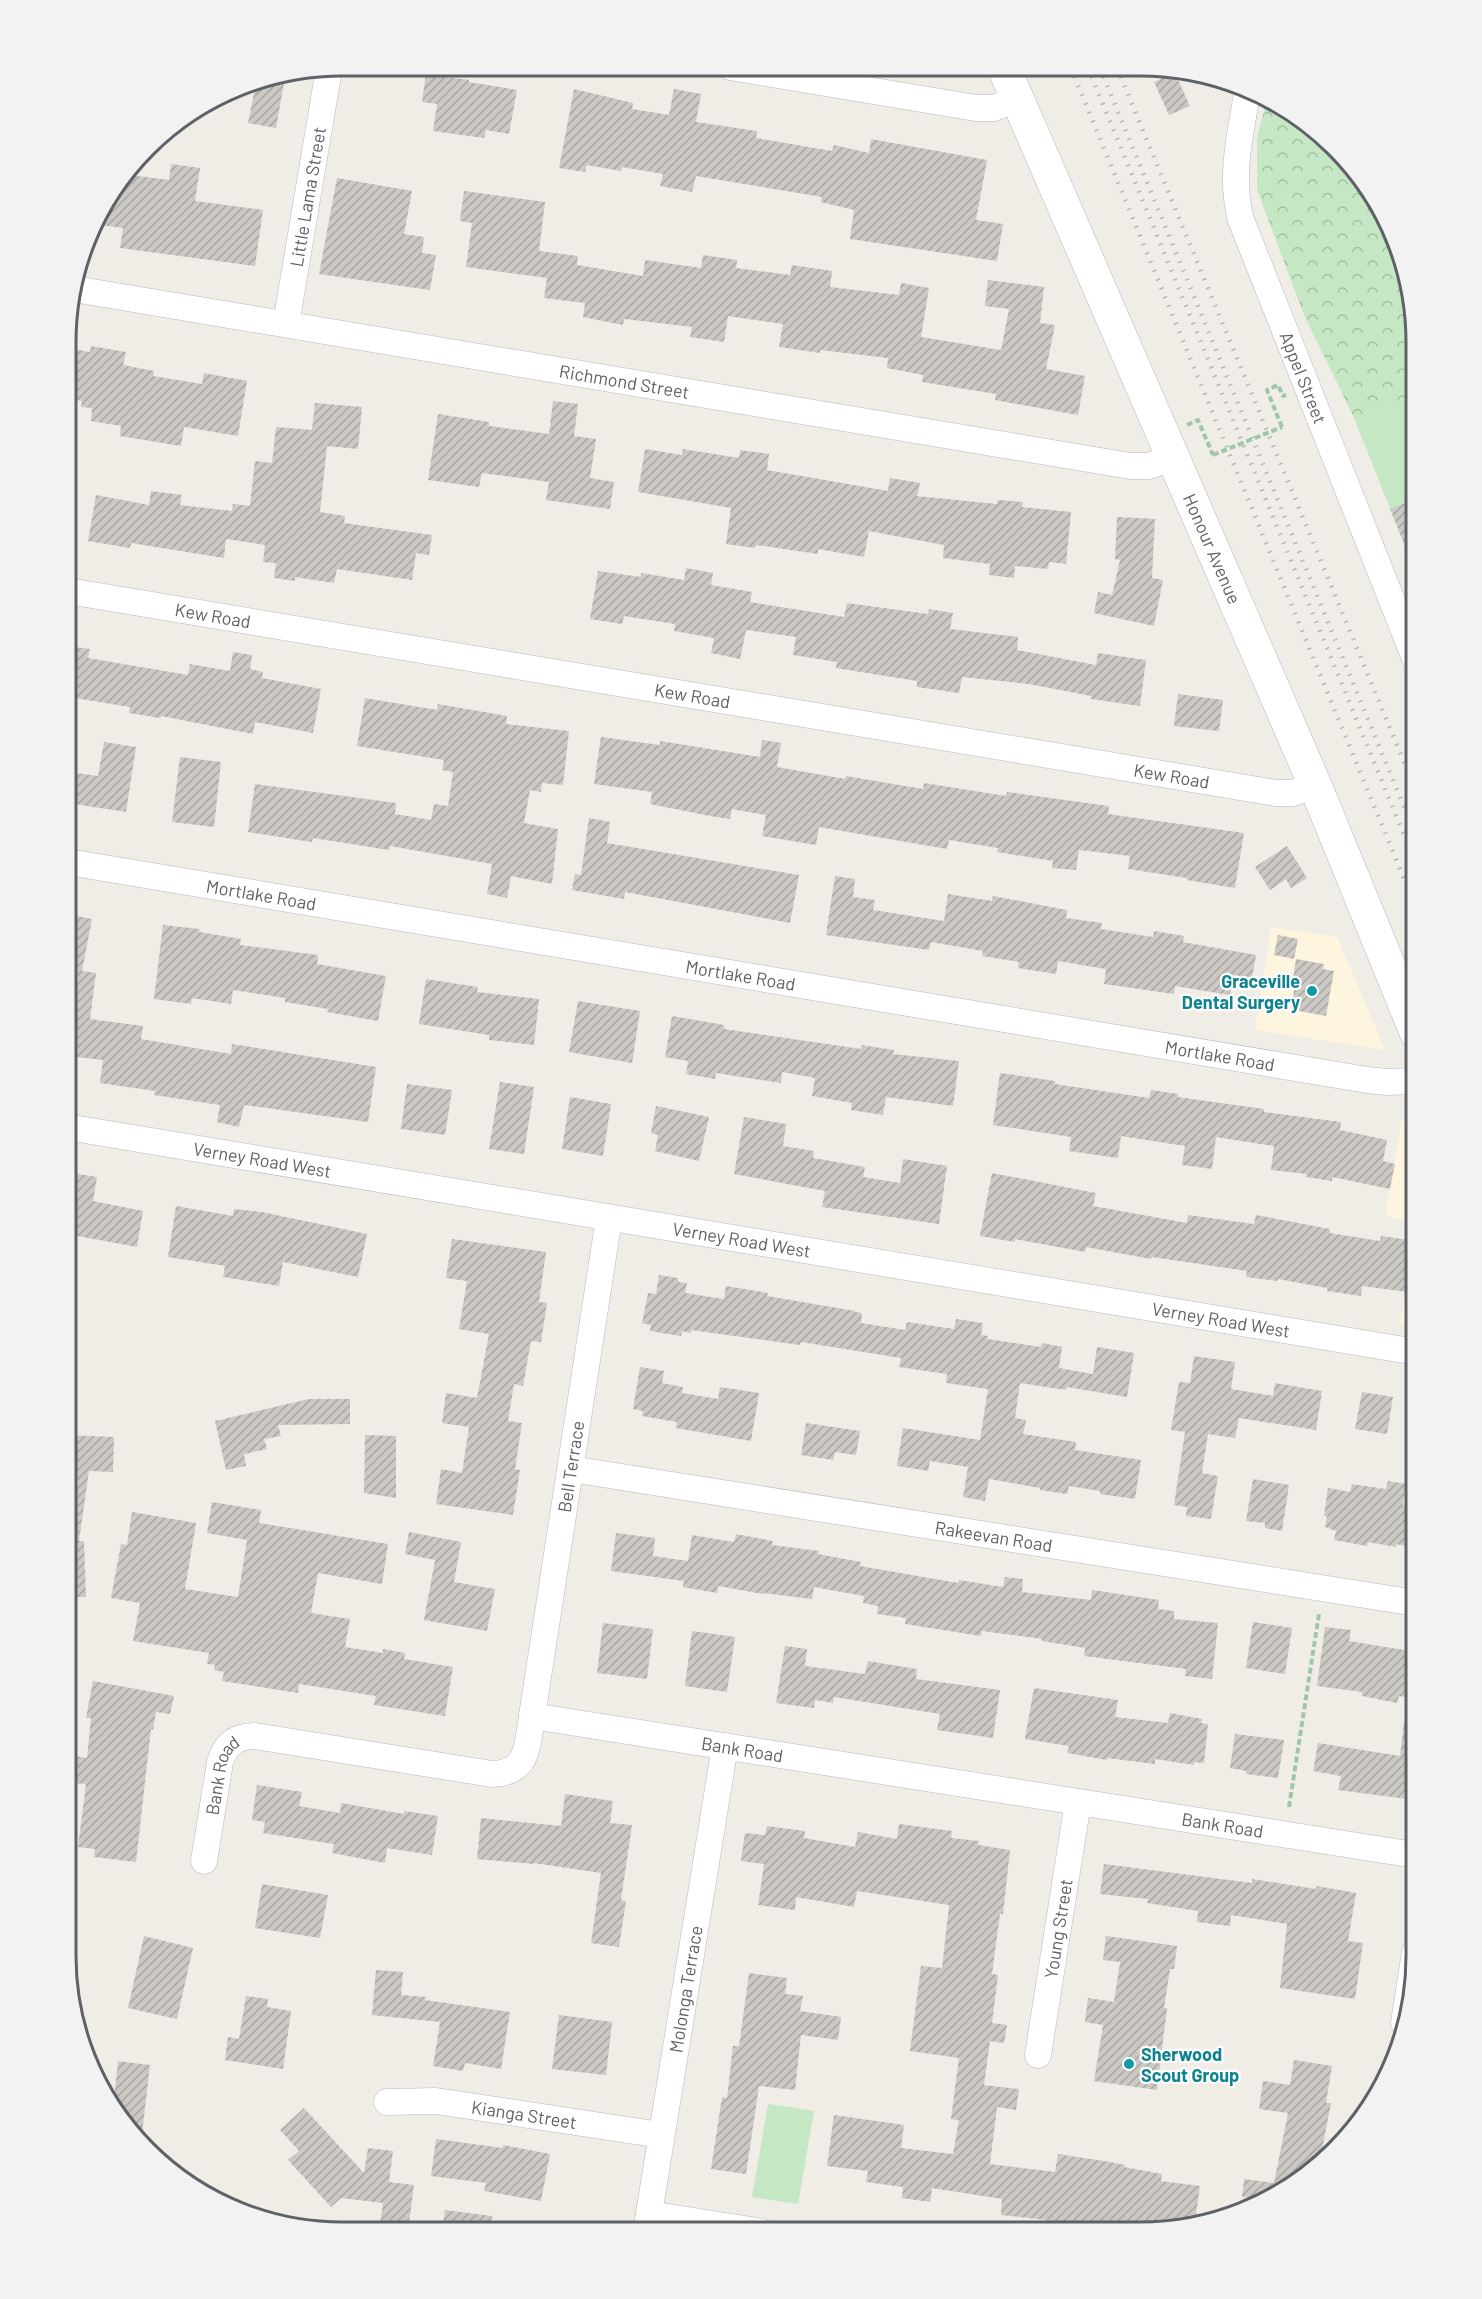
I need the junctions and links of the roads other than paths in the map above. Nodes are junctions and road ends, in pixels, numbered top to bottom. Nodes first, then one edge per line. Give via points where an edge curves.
1 (784, 76) edge
2 (1007, 76) edge
3 (328, 77) edge
4 (1017, 99) junction
5 (1246, 99) edge
6 (82, 290) edge
7 (286, 324) junction
8 (1174, 457) junction
9 (76, 592) edge
10 (1406, 636) edge
11 (1315, 785) junction
12 (76, 863) edge
13 (1406, 1008) edge
14 (1406, 1082) edge
15 (76, 1129) edge
16 (609, 1218) junction
17 (1406, 1350) edge
18 (571, 1469) junction
19 (1406, 1601) edge
20 (532, 1716) junction
21 (725, 1746) junction
22 (1078, 1802) junction
23 (1406, 1854) edge
24 (204, 1861) dead end
25 (1038, 2055) dead end
26 (387, 2102) dead end
27 (661, 2135) junction
28 (648, 2222) edge

1 - 4 street via 976,108 994,108
2 - 4 main road, Honour Avenue
3 - 7 street, Little Lama Street
4 - 8 main road, Honour Avenue
5 - 10 street, Appel Street via 1234,179 1240,220
6 - 7 street, Richmond Street
7 - 8 street, Richmond Street via 1130,466 1149,466
8 - 11 main road, Honour Avenue
9 - 11 street, Kew Road via 1276,793 1288,794
11 - 13 main road, Honour Avenue
12 - 14 street, Mortlake Road via 1367,1080
15 - 16 street, Verney Road West
16 - 17 street, Verney Road West
16 - 18 street, Bell Terrace
18 - 19 street, Rakeevan Road
18 - 20 street, Bell Terrace
20 - 21 street, Bank Road
20 - 24 street, Bank Road via 524,1758 514,1769 499,1774 255,1736 238,1738 226,1748 220,1762
21 - 22 street, Bank Road
21 - 27 street, Molonga Terrace
22 - 23 street, Bank Road
22 - 25 street, Young Street
26 - 27 street, Kianga Street via 436,2101
27 - 28 street, Molonga Terrace

